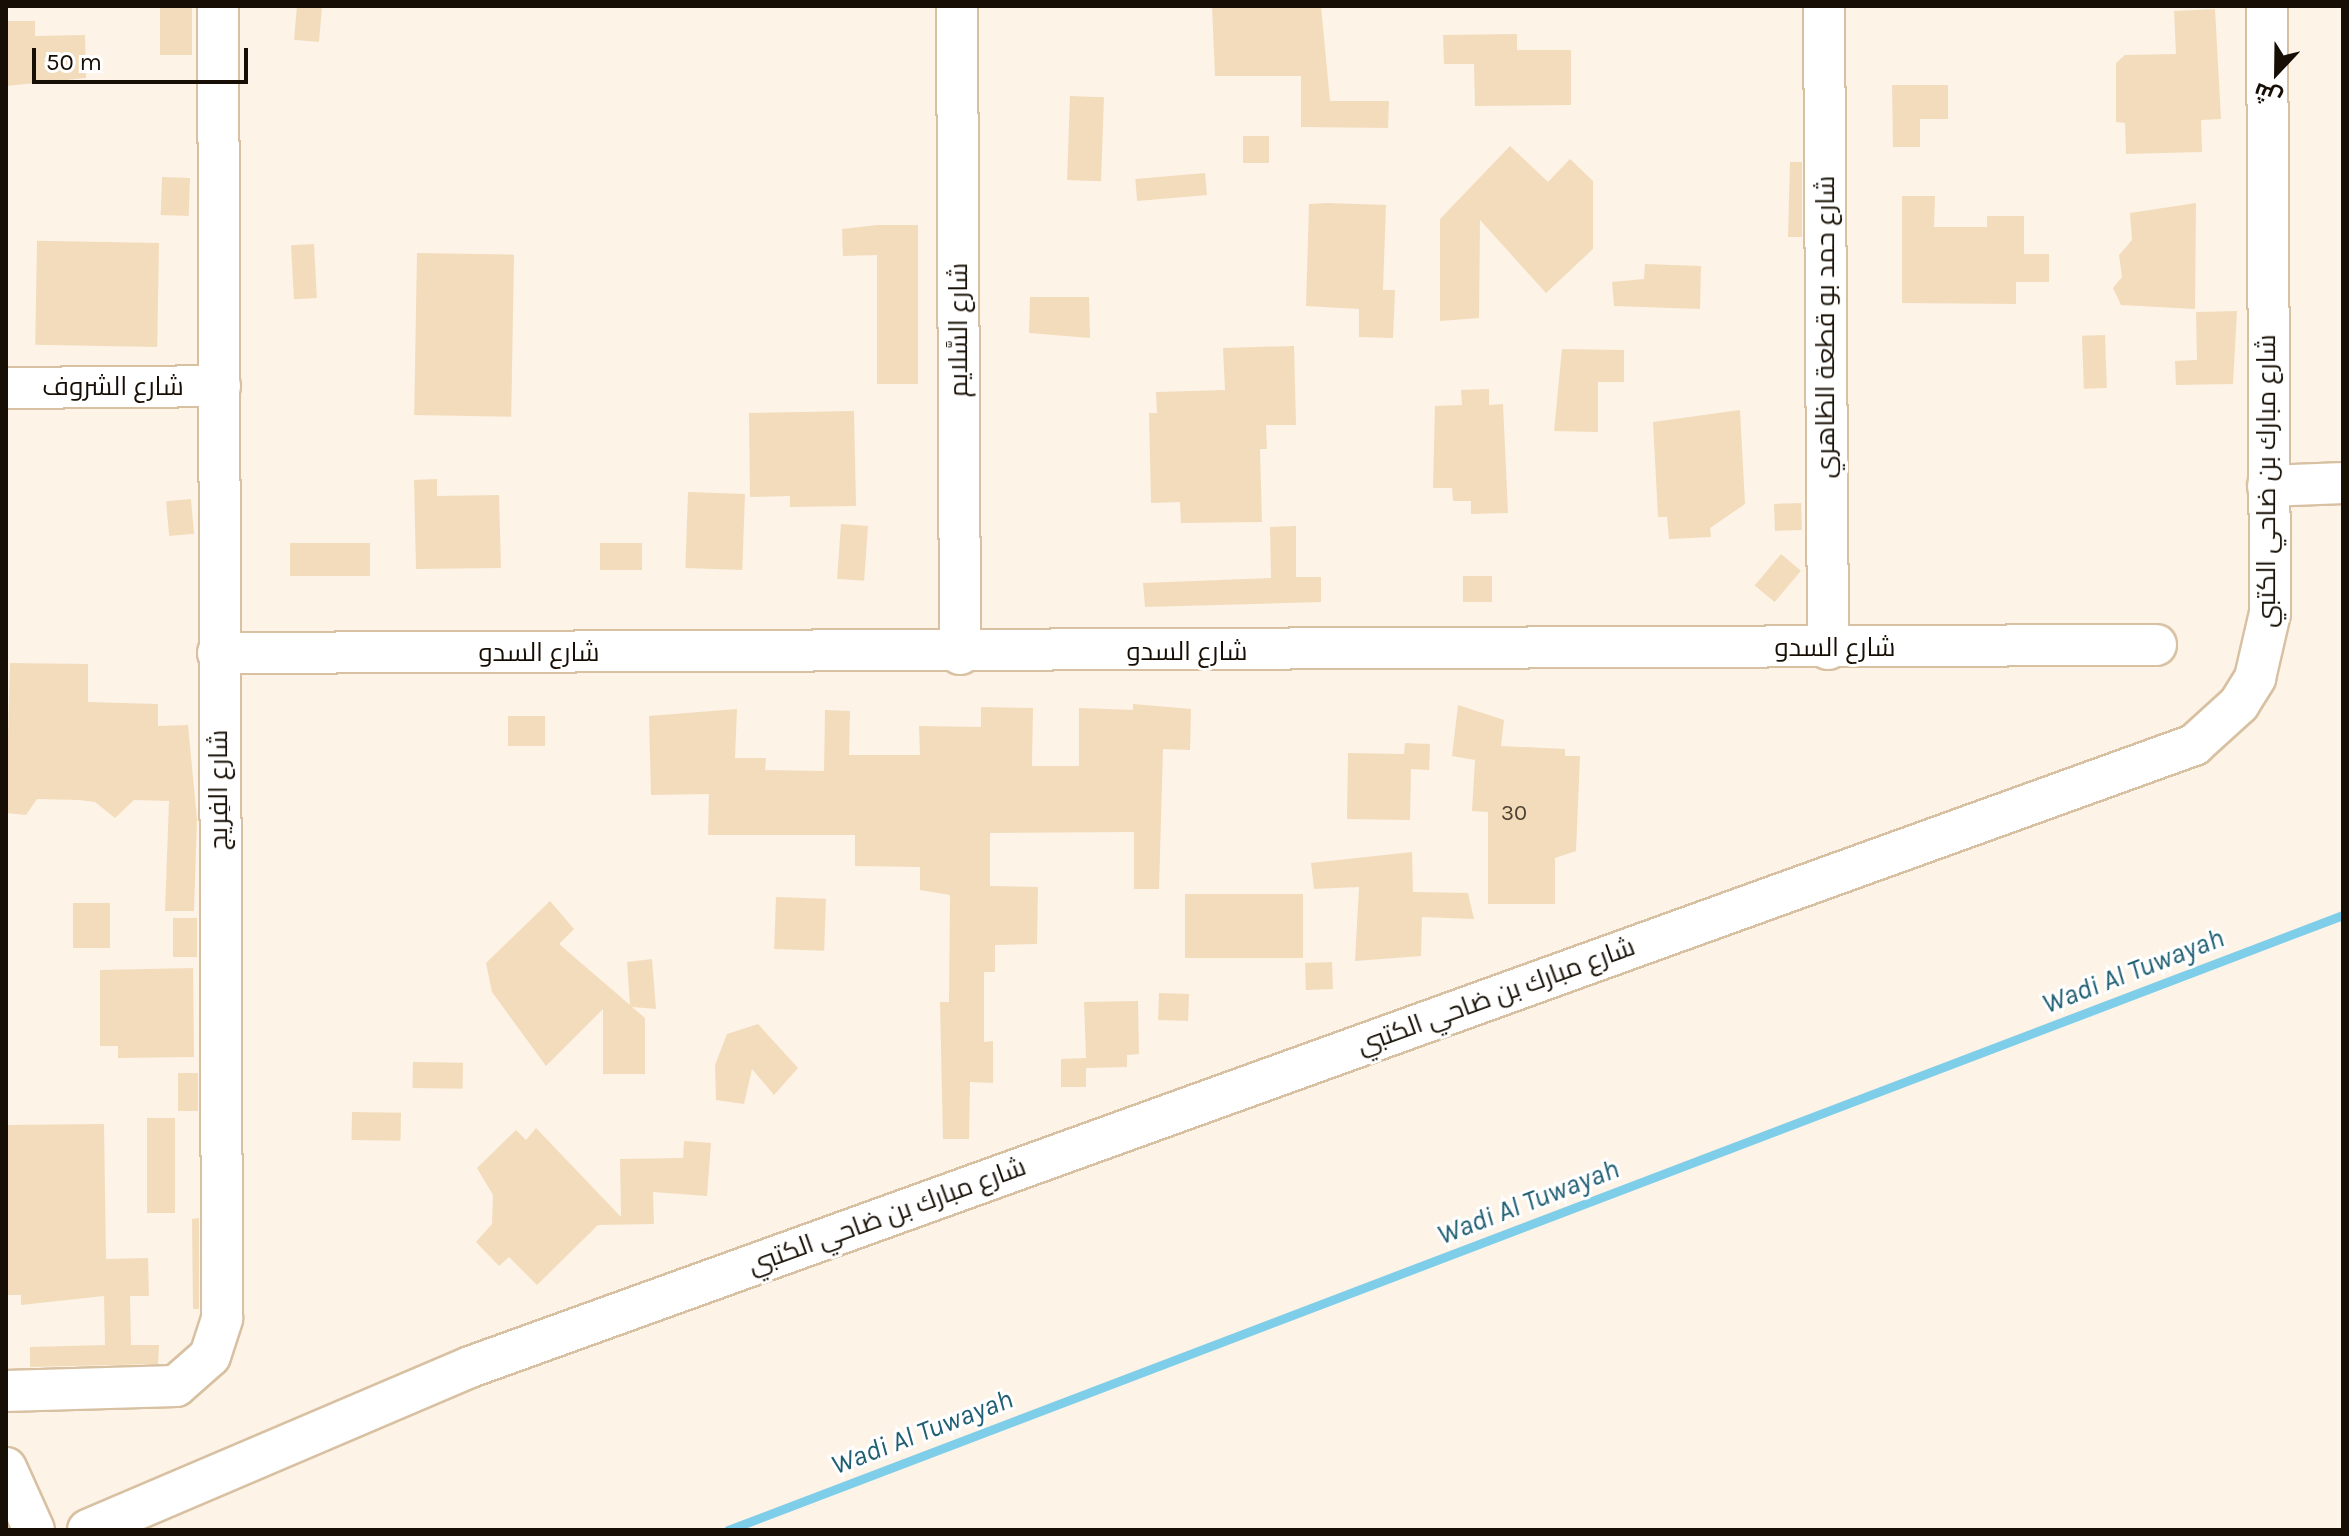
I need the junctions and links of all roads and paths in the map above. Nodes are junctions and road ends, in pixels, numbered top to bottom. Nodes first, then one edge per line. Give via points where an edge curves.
1 (218, 6) edge
2 (957, 6) edge
3 (1824, 6) edge
4 (2267, 6) edge
5 (220, 386) junction
6 (6, 388) edge
7 (2343, 483) edge
8 (2268, 486) junction
9 (2156, 645) dead end
10 (1828, 649) junction
11 (218, 653) junction
12 (960, 654) junction
13 (6, 1391) edge
14 (6, 1468) edge
15 (34, 1530) edge
16 (88, 1530) edge

1 - 5 street, شارع الفِريج
2 - 12 street, شارع السَّلايم
3 - 10 street, شارع حمد بو قطعة الظاهري
4 - 8 street, شارع مبارك بن ضاحي الكتبي
5 - 6 street, شارع الشروف
5 - 11 street, شارع الفِريج
7 - 8 street
8 - 16 street, شارع مبارك بن ضاحي الكتبي via 2265,648 2239,704 2194,745 470,1367
9 - 10 street, شارع السدو
10 - 12 street, شارع السدو
11 - 12 street, شارع السدو
11 - 13 street, شارع الفِريج via 218,1337 198,1373 176,1386
14 - 15 street

